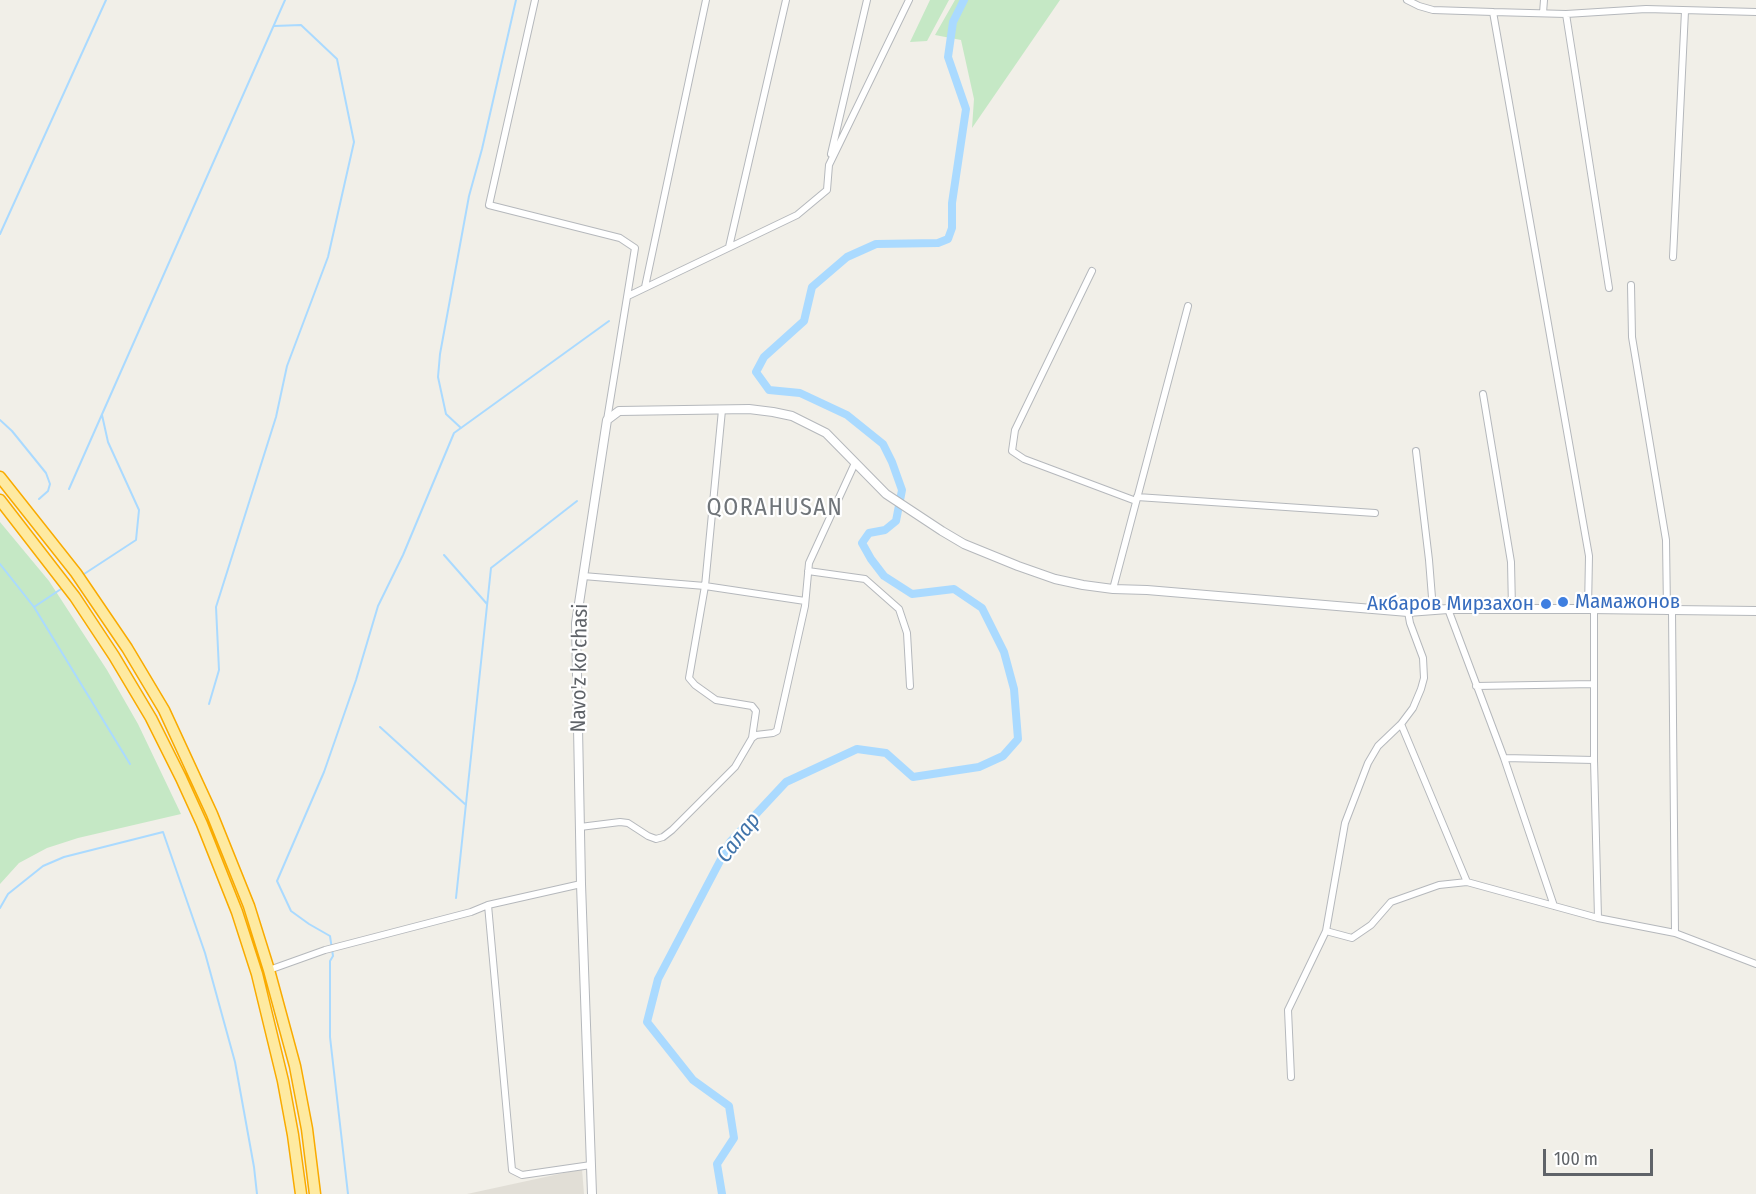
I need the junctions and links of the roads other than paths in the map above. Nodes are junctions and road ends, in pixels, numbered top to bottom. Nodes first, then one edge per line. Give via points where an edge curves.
1 (535, 0) edge
2 (706, 0) edge
3 (786, 0) edge
4 (867, 0) edge
5 (909, 0) edge
6 (1407, 0) edge
7 (1544, 0) edge
8 (1647, 0) edge
9 (1646, 9) junction
10 (1685, 11) junction
11 (1493, 12) junction
12 (1756, 12) edge
13 (1543, 13) junction
14 (1566, 14) junction
15 (829, 165) junction
16 (729, 247) junction
17 (1673, 256) dead end
18 (1092, 271) dead end
19 (1631, 285) dead end
20 (645, 287) junction
21 (1609, 288) dead end
22 (627, 296) junction
23 (1188, 306) dead end
24 (1482, 394) dead end
25 (610, 399) junction
26 (722, 410) junction
27 (619, 411) junction
28 (607, 420) junction
29 (1416, 451) dead end
30 (855, 463) junction
31 (0, 477) edge
32 (1137, 499) junction
33 (0, 500) edge
34 (1375, 513) dead end
35 (808, 572) junction
36 (584, 576) junction
37 (705, 586) junction
38 (1113, 589) junction
39 (805, 601) junction
40 (1448, 609) junction
41 (1512, 609) junction
42 (1591, 609) junction
43 (1433, 610) junction
44 (1670, 611) junction
45 (1408, 612) junction
46 (1756, 612) edge
47 (1594, 684) junction
48 (910, 686) dead end
49 (1476, 686) junction
50 (1401, 724) junction
51 (752, 738) junction
52 (1504, 758) junction
53 (1594, 760) junction
54 (580, 827) junction
55 (1467, 882) junction
56 (581, 884) junction
57 (488, 905) junction
58 (1554, 906) junction
59 (1598, 918) junction
60 (1326, 931) junction
61 (1675, 933) junction
62 (1756, 964) edge
63 (269, 970) junction
64 (1290, 1077) dead end
65 (591, 1166) junction
66 (301, 1194) edge
67 (315, 1194) edge
68 (592, 1194) edge

1 - 22 street via 489,205 620,238 635,248
2 - 20 street
3 - 16 street
4 - 15 street
5 - 15 street
6 - 11 street via 1433,10
7 - 13 street
8 - 9 street
9 - 10 street
9 - 14 street
10 - 12 street
10 - 17 street
11 - 13 street
11 - 42 street via 1589,556
13 - 14 street
14 - 21 street
15 - 16 street via 827,190 797,215
16 - 20 street
18 - 32 street via 1015,430 1012,451 1024,459
19 - 44 street via 1632,337 1666,540
20 - 22 street
22 - 25 street
23 - 32 street
24 - 41 street via 1511,562
25 - 27 street
25 - 28 street
26 - 27 street
26 - 30 street via 792,416 826,433
26 - 37 street
27 - 28 street
28 - 36 street, Navo'z ko'chasi
29 - 43 street
30 - 35 street via 808,562
30 - 38 street via 886,494 964,544 1055,579
31 - 63 highway via 87,587 173,728 249,906
32 - 34 street
32 - 38 street
33 - 66 highway via 100,633 151,718 181,778 225,880 257,974 280,1070
35 - 39 street
35 - 48 street via 865,579 899,609 907,633
36 - 37 street
36 - 54 street, Navo'z ko'chasi via 576,623
37 - 39 street
37 - 51 street via 689,678 716,700 752,706 756,711
38 - 45 street
39 - 51 street via 779,726 773,733
40 - 41 street
40 - 43 street
40 - 49 street
41 - 42 street
42 - 44 street
42 - 47 street
43 - 45 street
44 - 46 street
44 - 61 street
45 - 50 street via 1423,658 1424,678
47 - 49 street
47 - 53 street
49 - 52 street
50 - 55 street
50 - 60 street via 1373,754 1345,823
51 - 54 street via 735,767 663,837 656,839 620,822
52 - 53 street
52 - 58 street
53 - 59 street
54 - 56 street, Navo'z ko'chasi
55 - 58 street
55 - 60 street via 1439,885 1391,902 1371,925 1352,938
56 - 57 street
56 - 65 street, Navo'z ko'chasi
57 - 63 street via 325,950
57 - 65 street via 512,1170 522,1175
58 - 59 street
59 - 61 street
60 - 64 street via 1288,1010
61 - 62 street
63 - 67 highway via 295,1066
65 - 68 street, Navo'z ko'chasi

